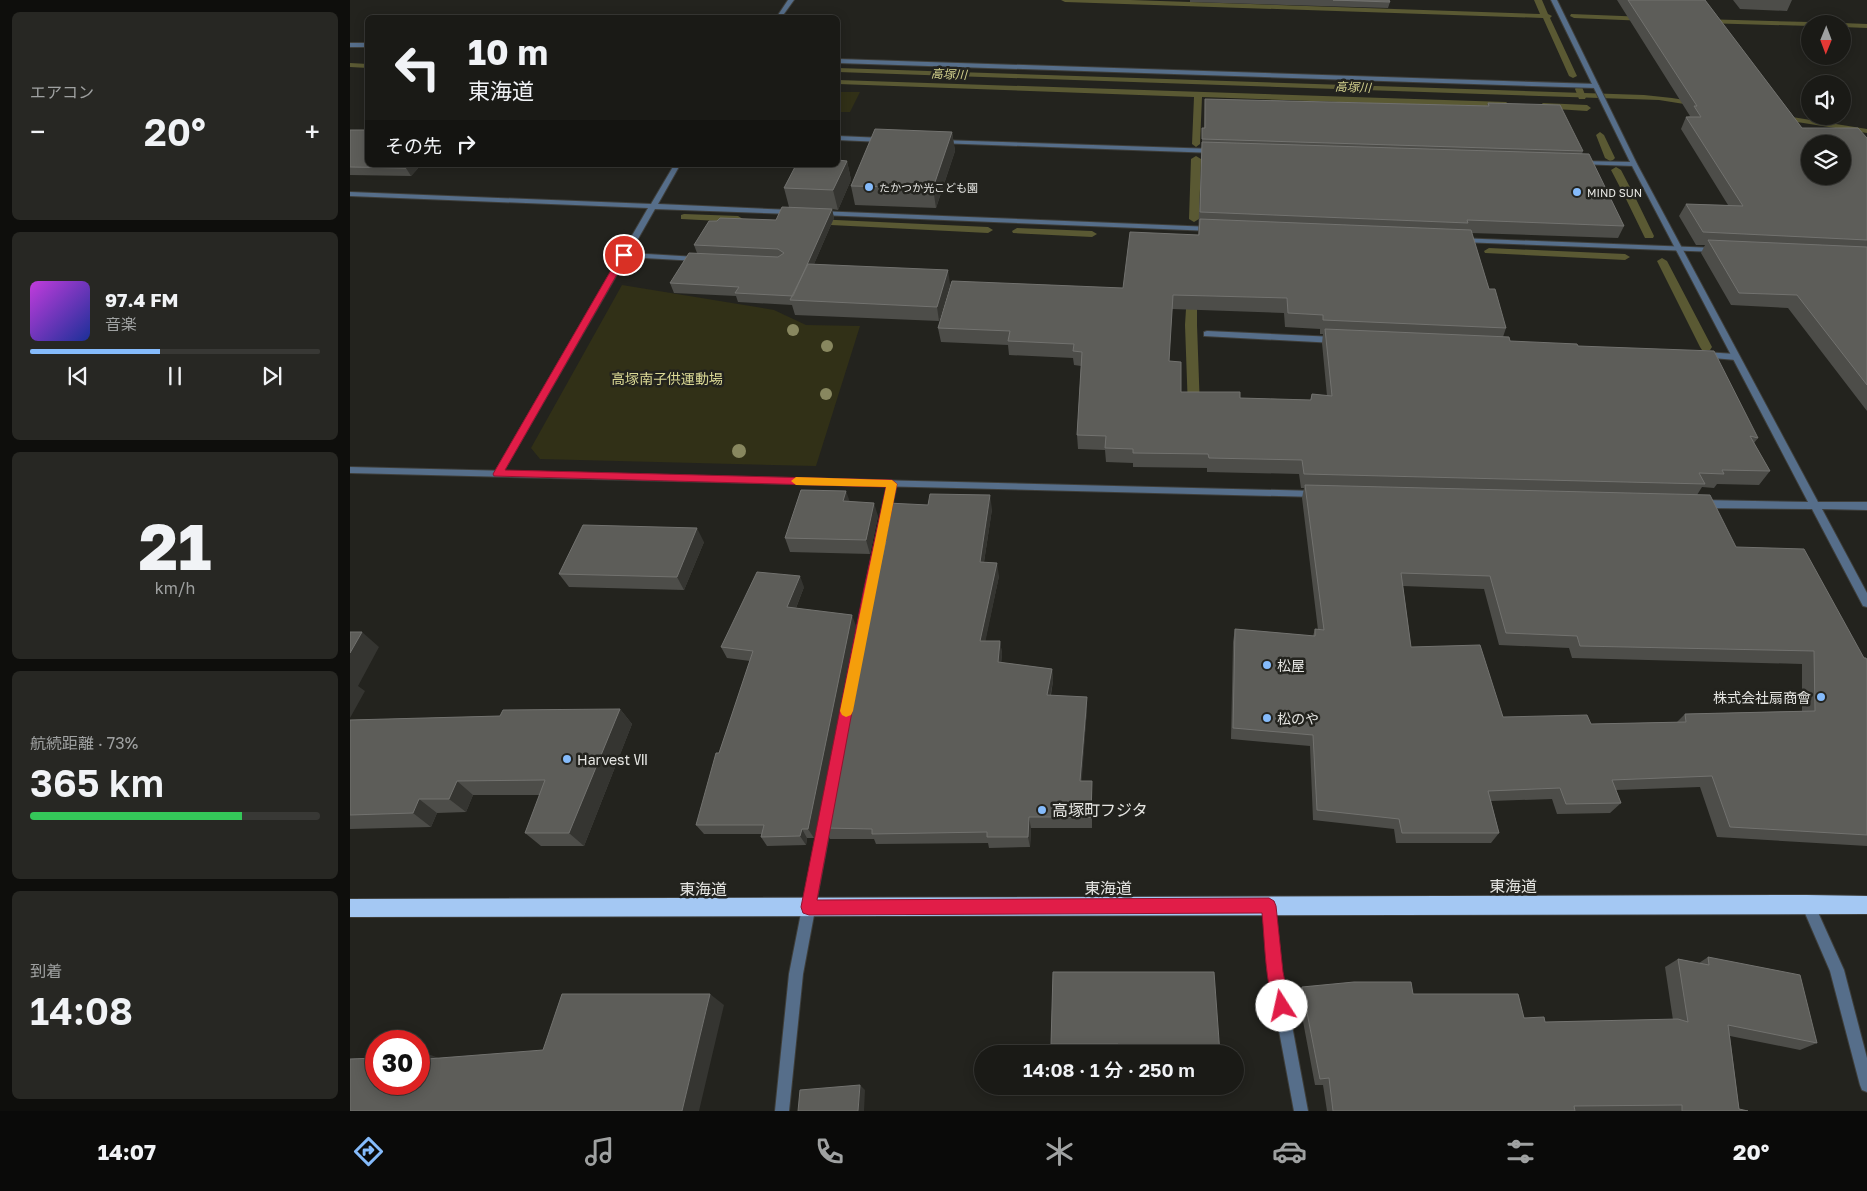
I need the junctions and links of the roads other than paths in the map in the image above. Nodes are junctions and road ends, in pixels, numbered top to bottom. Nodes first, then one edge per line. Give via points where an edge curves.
1 (791, 0) edge
2 (1554, 0) edge
3 (780, 15) edge
4 (350, 45) edge
5 (365, 45) edge
6 (840, 61) edge
7 (1597, 88) junction
8 (840, 138) edge
9 (894, 140) edge
10 (933, 141) edge
11 (1219, 151) edge
12 (1574, 162) edge
13 (1634, 164) junction
14 (676, 167) edge
15 (350, 194) edge
16 (652, 206) junction
17 (802, 212) edge
18 (812, 213) edge
19 (1220, 230) edge
20 (1449, 239) edge
21 (1679, 249) junction
22 (1728, 251) edge
23 (624, 255) junction
24 (702, 259) edge
25 (1207, 334) dead end
26 (1347, 340) edge
27 (1696, 355) edge
28 (1736, 357) junction
29 (350, 470) edge
30 (498, 474) junction
31 (892, 484) junction
32 (1331, 494) edge
33 (1690, 503) edge
34 (1816, 506) junction
35 (1867, 506) edge
36 (1867, 603) edge
37 (1806, 904) junction
38 (1867, 905) edge
39 (1269, 906) junction
40 (809, 907) junction
41 (350, 908) edge
42 (1867, 1085) edge
43 (782, 1111) edge
44 (1301, 1111) edge

1 - 3 street
2 - 7 street
4 - 5 street
6 - 7 street
7 - 13 street
8 - 9 street
10 - 11 street
12 - 13 street
13 - 21 street
14 - 16 street
15 - 16 street
16 - 17 street
16 - 23 street
18 - 19 street
20 - 21 street
21 - 22 street
21 - 28 street
23 - 24 street
23 - 30 street
25 - 26 street
27 - 28 street
28 - 34 street
29 - 30 street
30 - 31 street
31 - 32 street
31 - 40 street
33 - 34 street
34 - 35 street
34 - 36 street
37 - 38 highway, 東海道
37 - 39 highway, 東海道
37 - 42 street via 1837,970
39 - 40 highway, 東海道
39 - 44 street via 1275,972
40 - 41 highway, 東海道
40 - 43 street via 796,974

